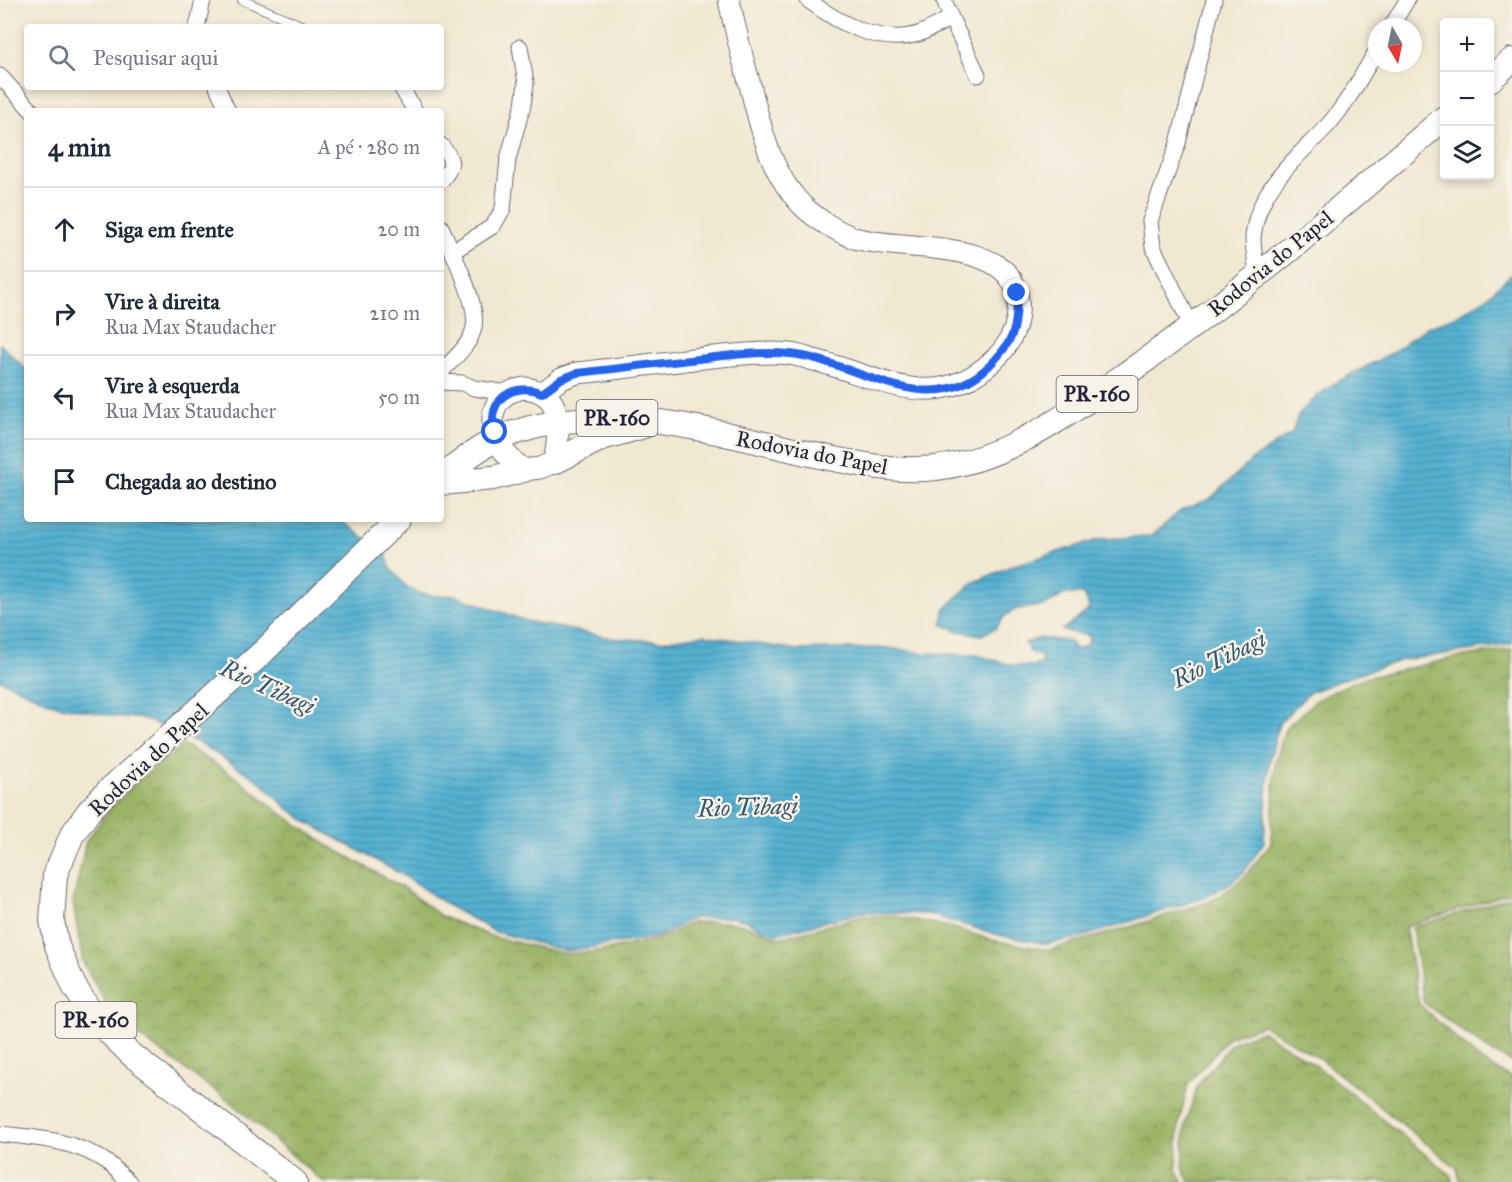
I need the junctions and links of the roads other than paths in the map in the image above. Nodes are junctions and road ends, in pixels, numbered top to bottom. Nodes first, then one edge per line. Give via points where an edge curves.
1 (203, 0) edge
2 (242, 0) edge
3 (729, 0) edge
4 (808, 0) edge
5 (944, 0) edge
6 (1214, 0) edge
7 (1407, 0) edge
8 (951, 18) junction
9 (1396, 18) edge
10 (198, 24) edge
11 (299, 24) edge
12 (520, 46) dead end
13 (1512, 60) edge
14 (1368, 64) edge
15 (978, 75) dead end
16 (0, 76) edge
17 (1494, 76) edge
18 (218, 90) edge
19 (403, 90) edge
20 (29, 108) edge
21 (227, 108) edge
22 (413, 108) edge
23 (1440, 121) edge
24 (444, 150) edge
25 (444, 177) edge
26 (444, 234) edge
27 (452, 252) junction
28 (1257, 274) junction
29 (1192, 327) junction
30 (444, 369) edge
31 (444, 382) edge
32 (474, 388) junction
33 (508, 393) junction
34 (542, 393) junction
35 (493, 411) junction
36 (558, 421) junction
37 (676, 423) junction
38 (498, 438) junction
39 (554, 462) junction
40 (524, 470) junction
41 (444, 475) edge
42 (444, 483) edge
43 (394, 524) edge
44 (0, 1134) edge
45 (129, 1182) edge
46 (295, 1182) edge

1 - 10 street
2 - 11 lane
3 - 34 main road via 765,144 786,187 805,208 855,238 964,252 995,263 1009,276 1017,293 1017,323 1005,350 981,374 958,385 927,391 877,381 791,354 734,354 577,373
4 - 8 street via 859,30 896,38 920,33
5 - 8 street
6 - 29 street via 1178,143 1150,221 1153,248
7 - 9 street
8 - 15 street
12 - 27 street via 526,83 508,159 503,209 493,226
13 - 17 main road
14 - 28 street via 1328,124 1265,195 1253,239
16 - 20 street
18 - 21 street
19 - 22 street
23 - 28 main road, Rodovia do Papel / PR-160
24 - 25 street via 452,162
26 - 27 street
27 - 30 street via 466,284 474,327 468,342
28 - 29 main road, Rodovia do Papel / PR-160
29 - 37 main road, Rodovia do Papel / PR-160 via 1064,417 977,459 935,468 882,469
31 - 32 street
32 - 33 street
32 - 35 street
33 - 34 main road via 525,388
33 - 35 main road
34 - 36 main road via 554,405
35 - 38 main road
36 - 37 main road, Rodovia do Papel / PR-160 via 602,417
36 - 38 main road, Rodovia do Papel / PR-160
36 - 39 main road
37 - 39 main road via 640,427 602,438
38 - 40 main road via 502,450
38 - 41 main road, Rodovia do Papel / PR-160
39 - 40 main road
40 - 42 main road via 493,478
43 - 46 main road, Rodovia do Papel / PR-160 via 263,652 109,790 72,835 55,875 52,921 57,946 74,986 95,1019 132,1055
44 - 45 street via 78,1146 108,1163

